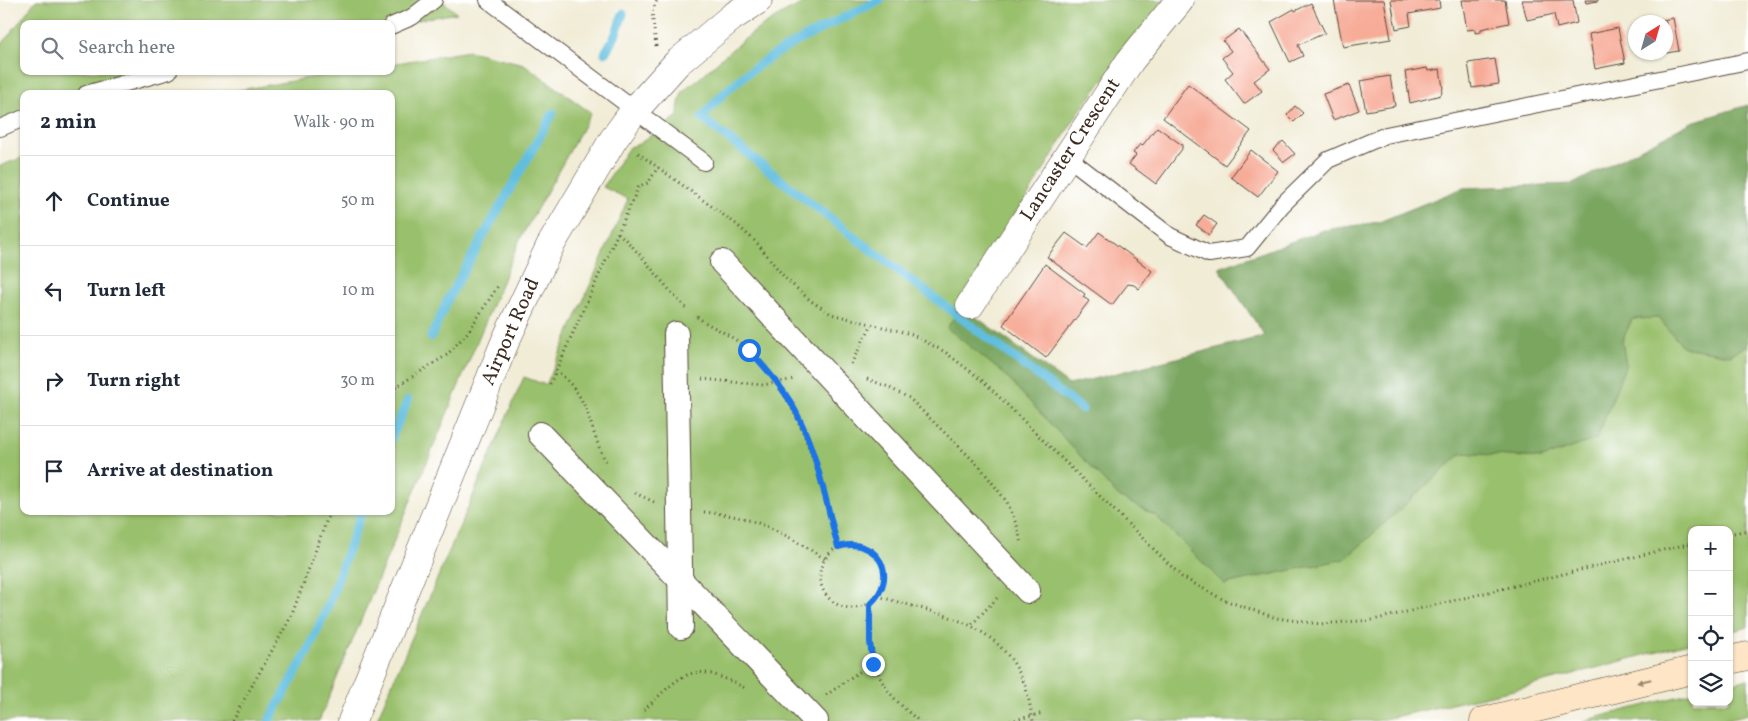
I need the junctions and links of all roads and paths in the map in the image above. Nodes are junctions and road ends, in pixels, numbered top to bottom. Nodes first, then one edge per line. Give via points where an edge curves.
1 (434, 0) edge
2 (488, 0) edge
3 (657, 0) edge
4 (758, 0) edge
5 (1180, 0) edge
6 (395, 24) edge
7 (657, 52) dead end
8 (1748, 62) edge
9 (155, 75) edge
10 (100, 90) edge
11 (634, 111) junction
12 (20, 120) edge
13 (0, 128) edge
14 (639, 154) dead end
15 (1066, 156) junction
16 (704, 162) dead end
17 (658, 167) junction
18 (618, 233) junction
19 (722, 262) dead end
20 (502, 281) dead end
21 (970, 305) dead end
22 (689, 311) dead end
23 (696, 316) dead end
24 (871, 326) junction
25 (676, 334) dead end
26 (849, 367) dead end
27 (550, 384) dead end
28 (395, 387) edge
29 (540, 434) dead end
30 (329, 515) edge
31 (1748, 530) edge
32 (1733, 533) edge
33 (1688, 544) edge
34 (838, 547) junction
35 (680, 580) junction
36 (1028, 591) dead end
37 (878, 596) junction
38 (870, 604) junction
39 (681, 627) dead end
40 (1748, 656) edge
41 (1733, 659) edge
42 (1688, 671) edge
43 (1044, 713) dead end
44 (1032, 716) junction
45 (232, 721) edge
46 (352, 721) edge
47 (816, 721) edge
48 (919, 721) edge
49 (1010, 721) edge
50 (1033, 721) edge
51 (1484, 721) edge

1 - 6 lane via 412,17
2 - 11 lane
3 - 7 path via 652,12
4 - 11 street, Airport Road via 677,62
5 - 15 street, Lancaster Crescent via 1130,61
8 - 15 lane via 1386,135 1328,160 1282,205 1247,248 1208,254 1170,236
9 - 10 lane
11 - 16 lane
11 - 46 street, Airport Road via 574,203 541,264 479,406
12 - 13 lane
14 - 17 path
15 - 21 street, Lancaster Crescent
17 - 18 path via 648,183 639,186
17 - 24 path via 736,224 757,243 785,278 811,301 831,314
18 - 22 path
18 - 27 path
19 - 36 street
20 - 28 path via 468,332 446,355
23 - 34 path via 749,350 791,403 806,434
24 - 26 path
24 - 33 path via 911,334 945,352 983,381 1182,577 1224,600 1276,618 1320,624 1373,620
25 - 35 street
29 - 35 street
30 - 45 path via 291,617
31 - 32 path
34 - 37 path via 860,545 878,556 885,577
34 - 38 path via 825,559 821,569 823,590 830,599 849,609
35 - 39 street
35 - 47 street
37 - 38 path
37 - 44 path via 965,622 993,640 1021,676
38 - 48 path via 873,664 889,694
40 - 41 main road
42 -> 51 main road
43 - 44 path
44 - 49 path
44 - 50 path

